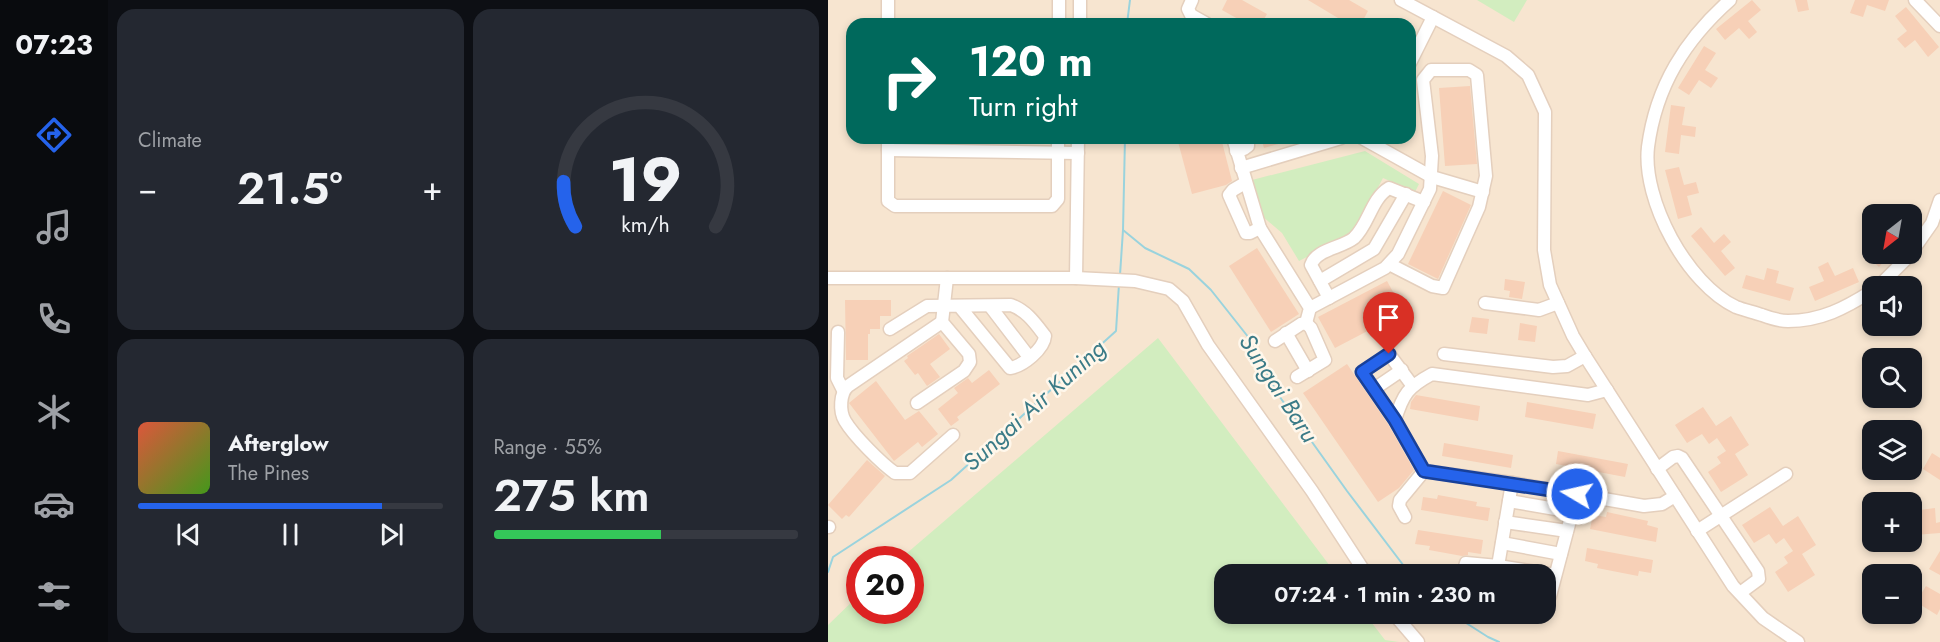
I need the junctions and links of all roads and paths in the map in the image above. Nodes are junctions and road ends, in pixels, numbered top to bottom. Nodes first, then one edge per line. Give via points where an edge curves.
1 (888, 0) edge
2 (1059, 0) edge
3 (1080, 0) edge
4 (1192, 0) edge
5 (1401, 0) edge
6 (1730, 0) edge
7 (1915, 0) edge
8 (1433, 17) junction
9 (888, 18) edge
10 (1059, 18) edge
11 (1080, 18) edge
12 (1196, 18) edge
13 (1940, 26) edge
14 (1416, 51) edge
15 (888, 144) edge
16 (1058, 144) edge
17 (1078, 144) edge
18 (1234, 144) edge
19 (1248, 144) edge
20 (1321, 144) edge
21 (1377, 144) edge
22 (1236, 151) junction
23 (1058, 152) junction
24 (1078, 153) junction
25 (1241, 168) junction
26 (1432, 177) junction
27 (1245, 183) junction
28 (1483, 192) junction
29 (1406, 194) junction
30 (1940, 200) edge
31 (1424, 202) junction
32 (1260, 228) junction
33 (1922, 237) edge
34 (1389, 264) junction
35 (1900, 264) edge
36 (1889, 276) edge
37 (828, 278) edge
38 (947, 278) junction
39 (1076, 278) junction
40 (1320, 281) junction
41 (1862, 297) edge
42 (1329, 298) junction
43 (1485, 303) dead end
44 (1558, 303) junction
45 (990, 306) junction
46 (945, 307) junction
47 (960, 307) junction
48 (1310, 308) junction
49 (942, 322) junction
50 (1306, 323) junction
51 (890, 329) dead end
52 (838, 332) dead end
53 (1286, 333) junction
54 (1275, 341) dead end
55 (1444, 354) dead end
56 (1585, 356) junction
57 (1029, 357) junction
58 (1402, 370) junction
59 (1412, 385) junction
60 (1374, 389) junction
61 (843, 390) junction
62 (1607, 390) junction
63 (917, 404) dead end
64 (1395, 420) junction
65 (953, 435) dead end
66 (1657, 469) junction
67 (1424, 471) junction
68 (1786, 474) dead end
69 (1512, 483) junction
70 (1577, 494) junction
71 (1675, 496) junction
72 (1509, 501) junction
73 (1573, 512) junction
74 (1405, 517) dead end
75 (1720, 517) junction
76 (1505, 522) junction
77 (1567, 531) junction
78 (1697, 531) junction
79 (1502, 543) junction
80 (1561, 554) junction
81 (1359, 564) edge
82 (1498, 564) edge
83 (1556, 572) edge
84 (1740, 592) junction
85 (1403, 624) edge
86 (1418, 642) edge
87 (1798, 642) edge

1 - 9 lane
2 - 10 lane
3 - 11 lane
4 - 12 lane via 1188,9
5 - 8 lane
6 - 41 lane via 1705,22 1688,47 1664,83 1655,111 1648,149 1650,176 1667,232 1684,260 1709,287 1735,306 1767,317 1814,320
7 - 13 lane
8 - 14 lane
8 - 44 lane via 1506,56 1528,75 1545,112 1544,250 1550,285
15 - 23 lane
15 - 23 lane via 888,201 895,206 1052,206 1058,199
16 - 23 lane
17 - 24 lane
18 - 22 lane
19 - 22 lane
20 - 25 lane
21 - 26 lane
22 - 25 lane
23 - 24 lane
24 - 39 lane
25 - 27 lane
26 - 28 lane
26 - 28 lane via 1423,80 1431,70 1469,70 1477,75 1486,176
26 - 31 lane
27 - 32 lane
27 - 32 lane via 1229,195 1246,233
28 - 34 lane via 1443,288
29 - 31 lane
29 - 40 lane via 1374,249
29 - 40 lane via 1389,188 1384,191 1354,237 1312,261
30 - 33 lane
31 - 34 lane
32 - 48 lane
34 - 42 lane
35 - 36 lane
37 - 38 lane
38 - 39 lane
38 - 46 lane
39 - 81 lane via 1135,281 1169,289 1183,301 1208,345
40 - 42 lane
42 - 48 lane
43 - 44 lane via 1539,310
44 - 56 lane
45 - 47 lane
45 - 57 lane
45 - 57 lane via 1011,305 1032,318 1045,336 1040,348
46 - 47 lane
46 - 49 lane
46 - 51 lane via 922,308
47 - 57 lane via 1007,366 1016,367
48 - 50 lane
49 - 61 lane
49 - 63 lane via 969,354 970,362
50 - 53 lane
50 - 53 lane via 1325,360 1302,374
52 - 61 lane via 837,378
53 - 54 lane
55 - 56 lane via 1553,367 1567,366
56 - 62 lane
58 - 59 lane
58 - 60 lane
58 - 60 lane via 1389,354 1362,372
59 - 62 lane via 1432,374 1587,395
59 - 64 lane
60 - 64 lane
61 - 65 lane via 844,420 895,473 910,473
62 - 66 lane
64 - 67 lane
66 - 71 lane
66 - 75 lane via 1673,457 1682,458
67 - 69 lane
67 - 74 lane via 1400,500
68 - 75 lane
69 - 70 lane
69 - 72 lane
70 - 71 lane via 1644,506 1662,504
70 - 73 lane
71 - 78 lane
72 - 73 lane
72 - 76 lane
73 - 77 lane
75 - 78 lane
75 - 84 lane via 1760,575
76 - 77 lane
76 - 79 lane
77 - 80 lane
78 - 84 lane
79 - 80 lane
79 - 82 lane
80 - 83 lane
84 - 87 lane via 1763,618
85 - 86 lane

